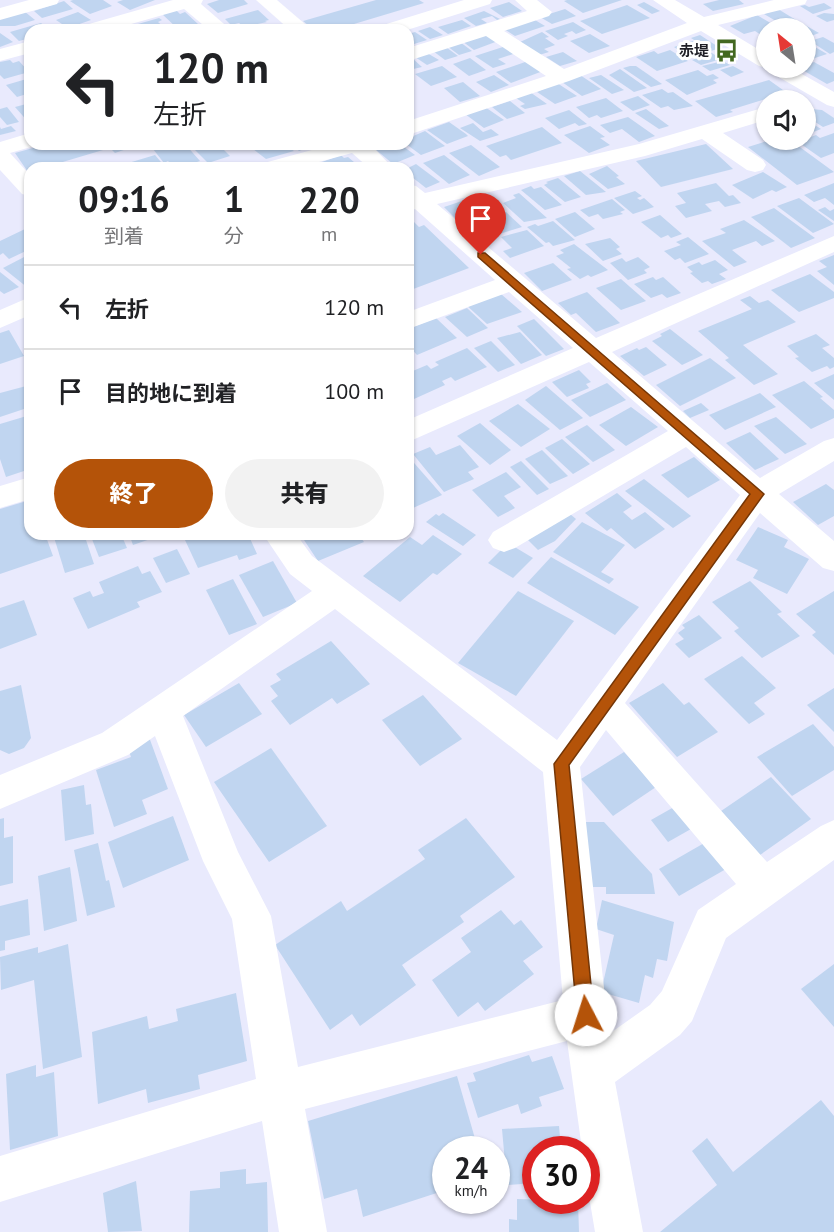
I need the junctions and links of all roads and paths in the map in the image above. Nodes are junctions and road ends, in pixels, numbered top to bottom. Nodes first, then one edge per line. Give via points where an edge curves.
1 (50, 0) edge
2 (265, 0) edge
3 (483, 0) edge
4 (524, 0) edge
5 (662, 0) edge
6 (798, 0) edge
7 (189, 1) edge
8 (0, 14) edge
9 (110, 24) edge
10 (214, 24) edge
11 (295, 24) edge
12 (406, 24) edge
13 (704, 25) junction
14 (488, 29) junction
15 (24, 48) edge
16 (414, 53) edge
17 (0, 55) edge
18 (756, 56) edge
19 (562, 77) junction
20 (794, 78) edge
21 (825, 97) edge
22 (756, 116) edge
23 (414, 126) edge
24 (707, 132) junction
25 (24, 142) edge
26 (0, 149) edge
27 (336, 150) edge
28 (363, 150) edge
29 (0, 156) edge
30 (293, 162) edge
31 (376, 162) edge
32 (754, 165) dead end
33 (24, 182) edge
34 (414, 199) edge
35 (414, 201) edge
36 (834, 243) edge
37 (512, 282) junction
38 (24, 308) edge
39 (414, 319) edge
40 (0, 320) edge
41 (592, 351) junction
42 (414, 429) edge
43 (687, 434) junction
44 (834, 447) edge
45 (24, 490) edge
46 (758, 494) junction
47 (0, 496) edge
48 (283, 540) edge
49 (504, 540) dead end
50 (834, 559) edge
51 (335, 592) junction
52 (605, 704) junction
53 (163, 711) junction
54 (561, 764) junction
55 (0, 792) edge
56 (834, 837) edge
57 (764, 887) junction
58 (586, 1015) junction
59 (591, 1072) junction
60 (281, 1092) junction
61 (0, 1179) edge
62 (303, 1232) edge
63 (619, 1232) edge

1 - 8 street
2 - 11 street
3 - 12 street
4 - 14 street via 542,12
5 - 13 street
6 - 13 street
7 - 9 street
7 - 10 street
13 - 18 street
13 - 19 street
14 - 16 street
14 - 19 street
15 - 17 street
19 - 23 street
20 - 21 street
22 - 24 street
24 - 32 street
24 - 34 street
25 - 26 street
27 - 30 street
28 - 31 street
29 - 33 street
35 - 37 street
36 - 41 street
37 - 39 street
37 - 41 street
38 - 40 street
41 - 42 street
41 - 43 street
43 - 46 street
43 - 49 street
44 - 46 street
45 - 47 street
46 - 50 street
46 - 52 street
48 - 51 street via 300,565
51 - 53 street
51 - 54 street
52 - 54 street
52 - 57 street
53 - 55 street via 115,744
53 - 60 street via 222,861 251,916
54 - 58 street
56 - 57 street
57 - 59 street via 712,924 677,1006 665,1020
58 - 59 street
58 - 60 street
59 - 63 street
60 - 61 street
60 - 62 street

